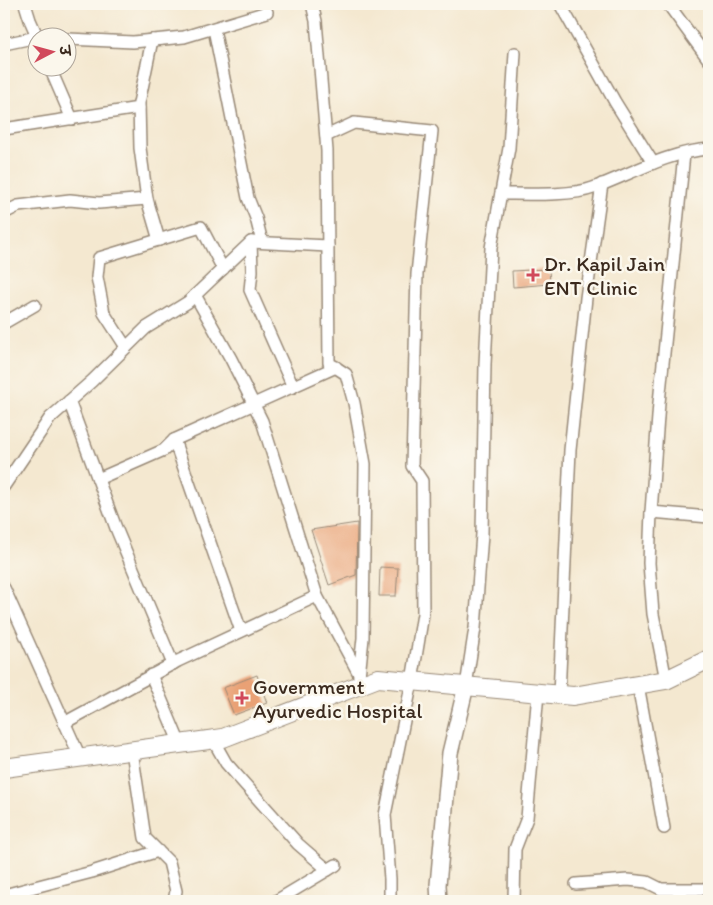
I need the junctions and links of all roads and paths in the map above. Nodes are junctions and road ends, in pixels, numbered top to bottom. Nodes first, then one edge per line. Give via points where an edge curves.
1 (26, 4) edge
2 (312, 4) edge
3 (560, 4) edge
4 (668, 4) edge
5 (267, 12) dead end
6 (33, 28) edge
7 (214, 29) junction
8 (78, 39) edge
9 (28, 40) edge
10 (152, 40) junction
11 (4, 44) edge
12 (707, 52) edge
13 (515, 53) dead end
14 (54, 78) edge
15 (139, 108) junction
16 (72, 119) junction
17 (4, 129) edge
18 (326, 136) junction
19 (709, 150) edge
20 (684, 154) junction
21 (653, 163) junction
22 (602, 184) junction
23 (501, 194) junction
24 (147, 200) junction
25 (4, 213) edge
26 (159, 240) junction
27 (256, 242) junction
28 (328, 246) junction
29 (223, 269) junction
30 (195, 295) junction
31 (35, 305) dead end
32 (4, 323) edge
33 (126, 347) junction
34 (336, 367) junction
35 (293, 387) junction
36 (70, 401) junction
37 (254, 405) junction
38 (174, 440) junction
39 (98, 480) junction
40 (4, 486) edge
41 (650, 512) junction
42 (709, 517) edge
43 (4, 588) edge
44 (317, 596) junction
45 (241, 632) junction
46 (708, 662) edge
47 (173, 664) junction
48 (151, 675) junction
49 (359, 680) junction
50 (666, 680) junction
51 (412, 681) junction
52 (638, 685) junction
53 (466, 686) junction
54 (538, 693) junction
55 (558, 695) junction
56 (64, 723) junction
57 (212, 740) junction
58 (180, 744) junction
59 (132, 751) junction
60 (80, 758) junction
61 (4, 768) edge
62 (664, 828) dead end
63 (158, 851) junction
64 (576, 884) dead end
65 (709, 889) edge
66 (4, 895) edge
67 (174, 901) edge
68 (276, 901) edge
69 (390, 901) edge
70 (438, 901) edge
71 (514, 901) edge

1 - 6 street
2 - 18 street
3 - 21 street
4 - 12 street
5 - 7 street
7 - 10 street via 184,37
7 - 27 street via 248,198 256,218
8 - 10 street
9 - 11 street
10 - 15 street
13 - 23 street via 509,148
14 - 16 street
15 - 16 street
15 - 24 street
16 - 17 street
18 - 28 street
18 - 51 street via 354,123 432,132 417,274 412,466 422,481 423,614
19 - 20 street
20 - 21 street
20 - 41 street
21 - 22 street
22 - 23 street via 592,189 569,192
22 - 55 street via 570,450
23 - 53 street via 491,248 482,534 476,628
24 - 25 street via 98,203 70,200 18,206
24 - 26 street
26 - 29 street via 200,226
26 - 33 street via 99,258 97,277 104,313
27 - 28 street
27 - 29 street
27 - 35 street via 250,290
28 - 34 street via 329,363
29 - 30 street
30 - 33 street via 146,328
30 - 37 street
31 - 32 street
33 - 36 street
34 - 35 street
34 - 49 street via 346,374 364,464 363,638
35 - 37 street
36 - 39 street
36 - 40 street via 50,418
37 - 38 street
37 - 44 street via 262,421
38 - 39 street via 164,450
38 - 45 street
39 - 47 street
41 - 42 street
41 - 50 street via 649,564 653,606
43 - 56 street
44 - 45 street
44 - 49 street
45 - 47 street
46 - 50 main road
47 - 48 street
48 - 56 street
48 - 58 street
49 - 51 main road
49 - 57 main road
50 - 52 main road
51 - 53 main road
51 - 69 street via 385,815
52 - 55 main road via 573,696
52 - 62 street
53 - 54 main road
53 - 70 street via 450,753
54 - 55 main road
54 - 71 street via 527,818 515,848
56 - 60 street
57 - 58 main road
57 - 68 street via 226,763 298,844 332,868
58 - 59 main road
59 - 60 main road
59 - 63 street via 145,838
60 - 61 main road
63 - 66 street
63 - 67 street via 169,862 176,890
64 - 65 street via 628,880 647,882 661,889

